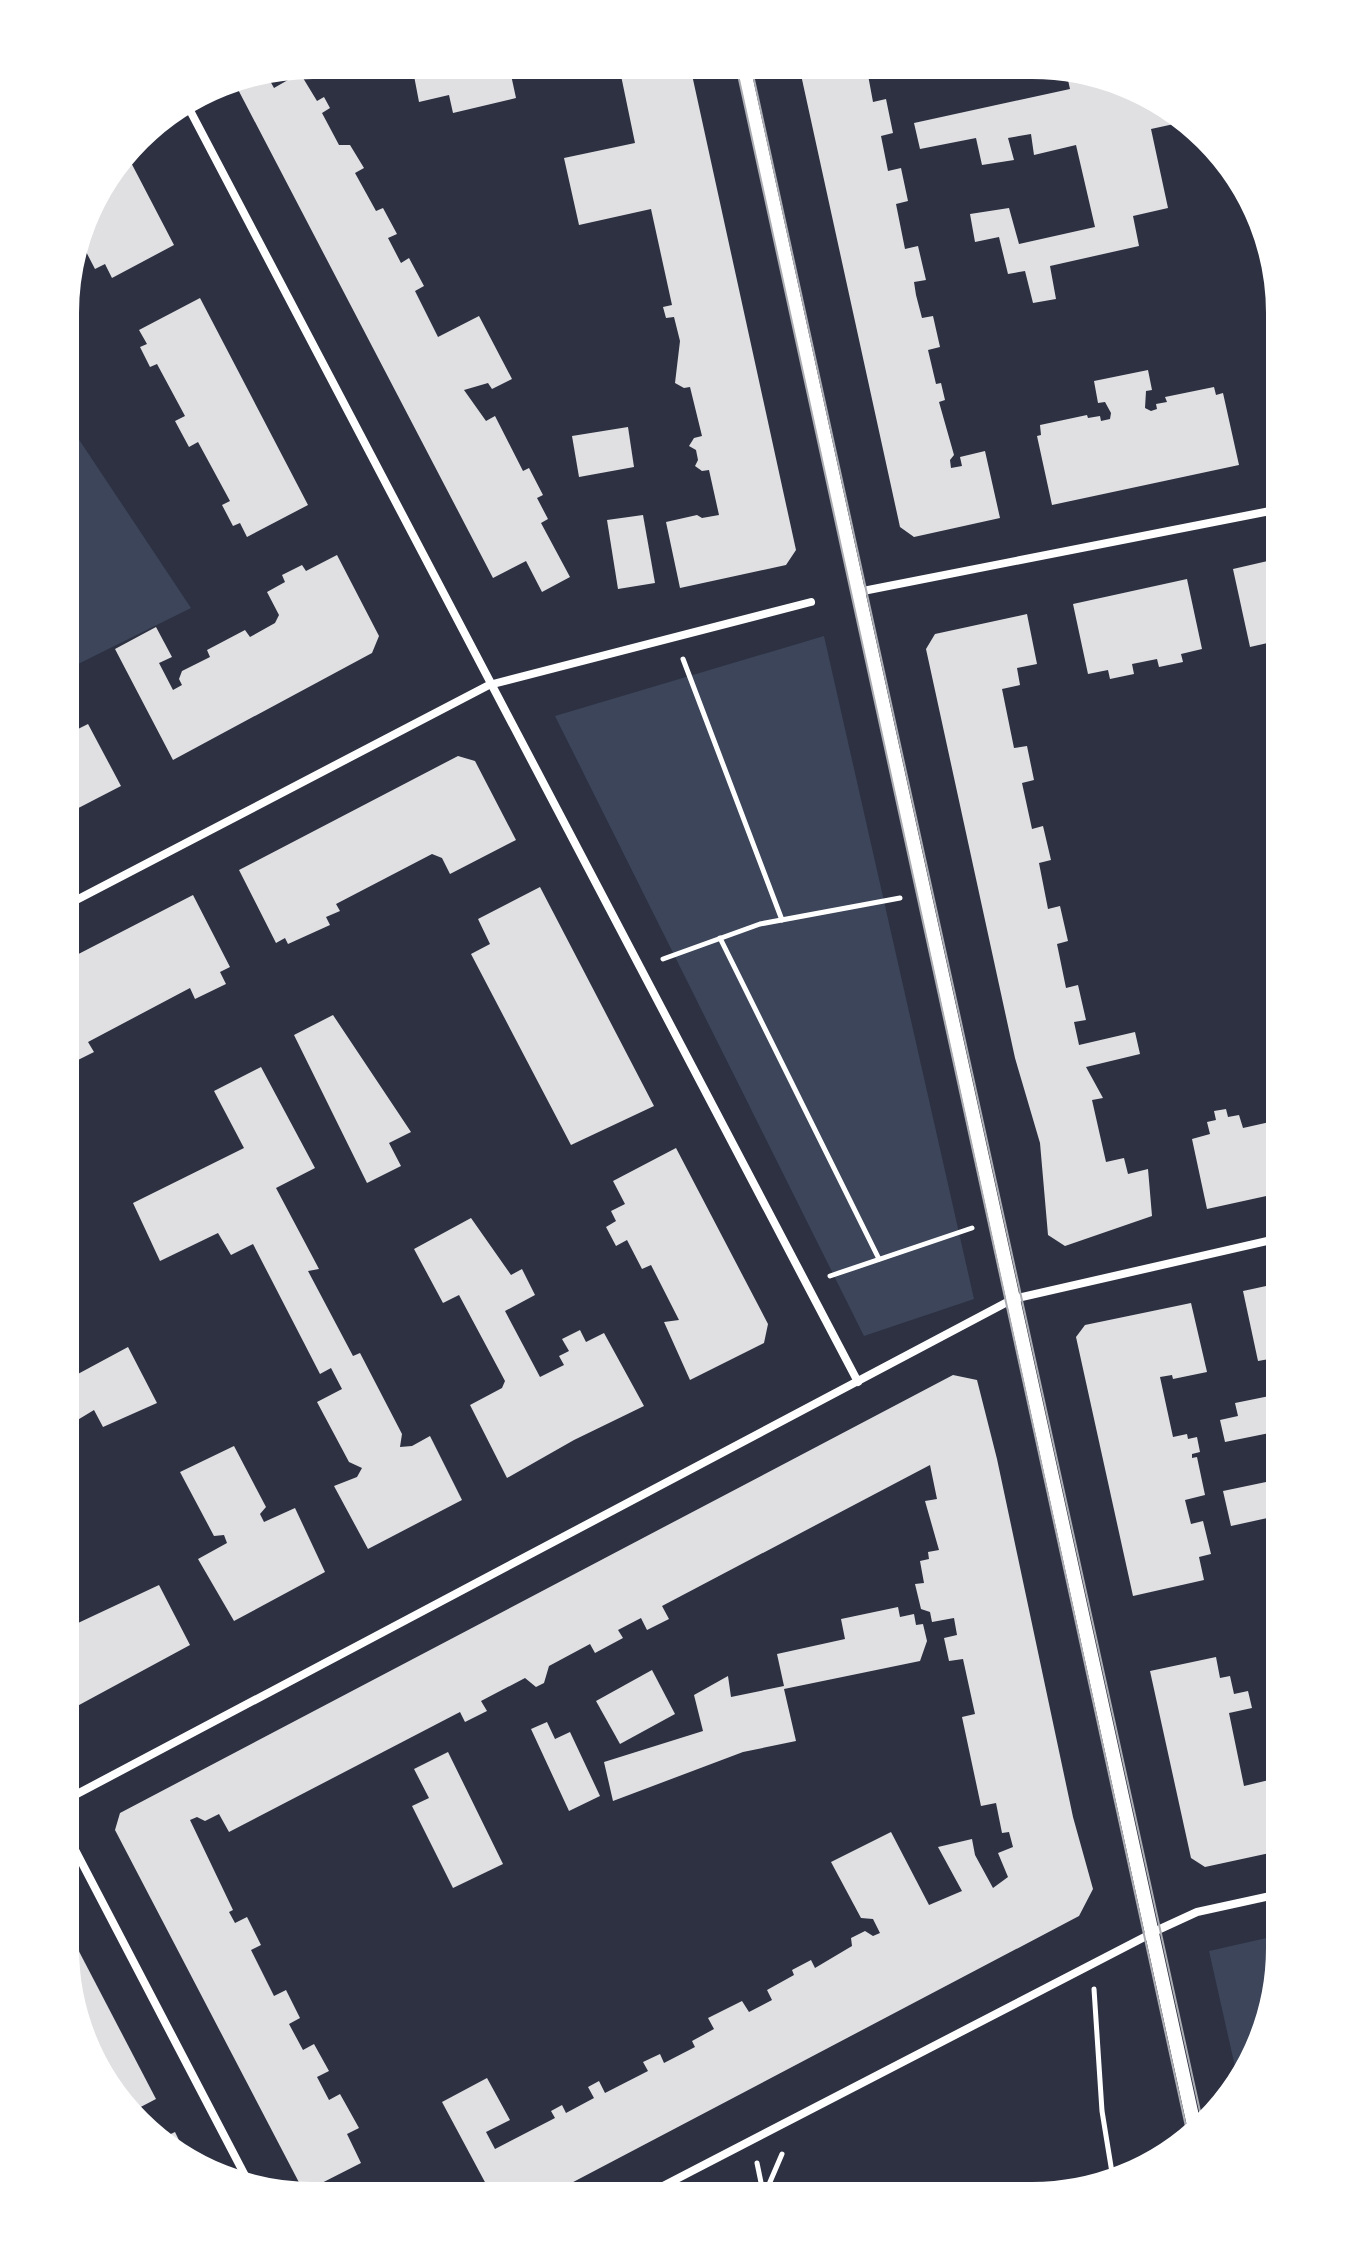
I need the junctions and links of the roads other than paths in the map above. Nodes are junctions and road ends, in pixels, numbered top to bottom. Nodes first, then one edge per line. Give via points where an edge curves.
1 (745, 74) edge
2 (189, 109) edge
3 (1271, 511) edge
4 (858, 592) junction
5 (811, 602) dead end
6 (489, 685) junction
7 (74, 901) edge
8 (1270, 1240) edge
9 (1013, 1299) junction
10 (858, 1382) junction
11 (74, 1796) edge
12 (74, 1848) edge
13 (1270, 1896) edge
14 (1152, 1933) junction
15 (1194, 2123) edge
16 (246, 2177) edge
17 (661, 2187) edge

1 - 4 street
2 - 6 street
3 - 4 street
4 - 9 street
5 - 6 street
6 - 7 street
6 - 10 street
8 - 9 street
9 - 10 street
9 - 14 street
10 - 11 street
12 - 16 street
13 - 14 street via 1197,1912
14 - 15 street
14 - 17 street

